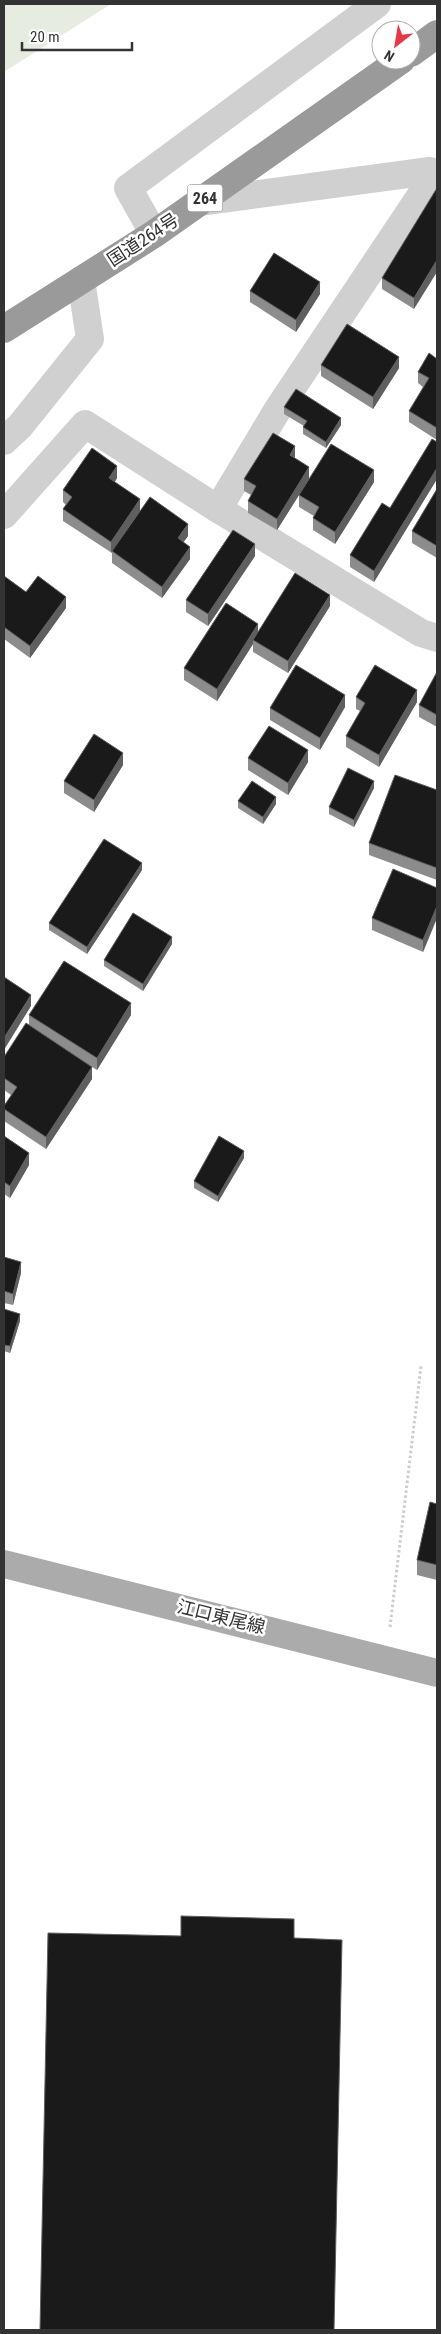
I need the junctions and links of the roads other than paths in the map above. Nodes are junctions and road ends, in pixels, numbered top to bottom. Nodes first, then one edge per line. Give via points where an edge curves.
1 (378, 4) edge
2 (437, 34) edge
3 (421, 46) edge
4 (387, 70) edge
5 (199, 202) junction
6 (154, 234) junction
7 (81, 280) junction
8 (4, 329) edge
9 (4, 441) edge
10 (218, 509) junction
11 (4, 515) edge
12 (437, 638) edge
13 (4, 1564) edge
14 (437, 1673) edge

1 - 6 street via 128,188
2 - 3 highway
4 - 5 highway, 国道264号 / 264
5 - 6 highway, 国道264号 / 264
5 - 10 street via 430,172 424,192 278,409
6 - 7 highway, 国道264号 / 264
7 - 8 highway, 国道264号 / 264
7 - 9 street via 90,339 20,426
10 - 11 street via 85,424
10 - 12 street via 421,633
13 - 14 main road, 江口東尾線

